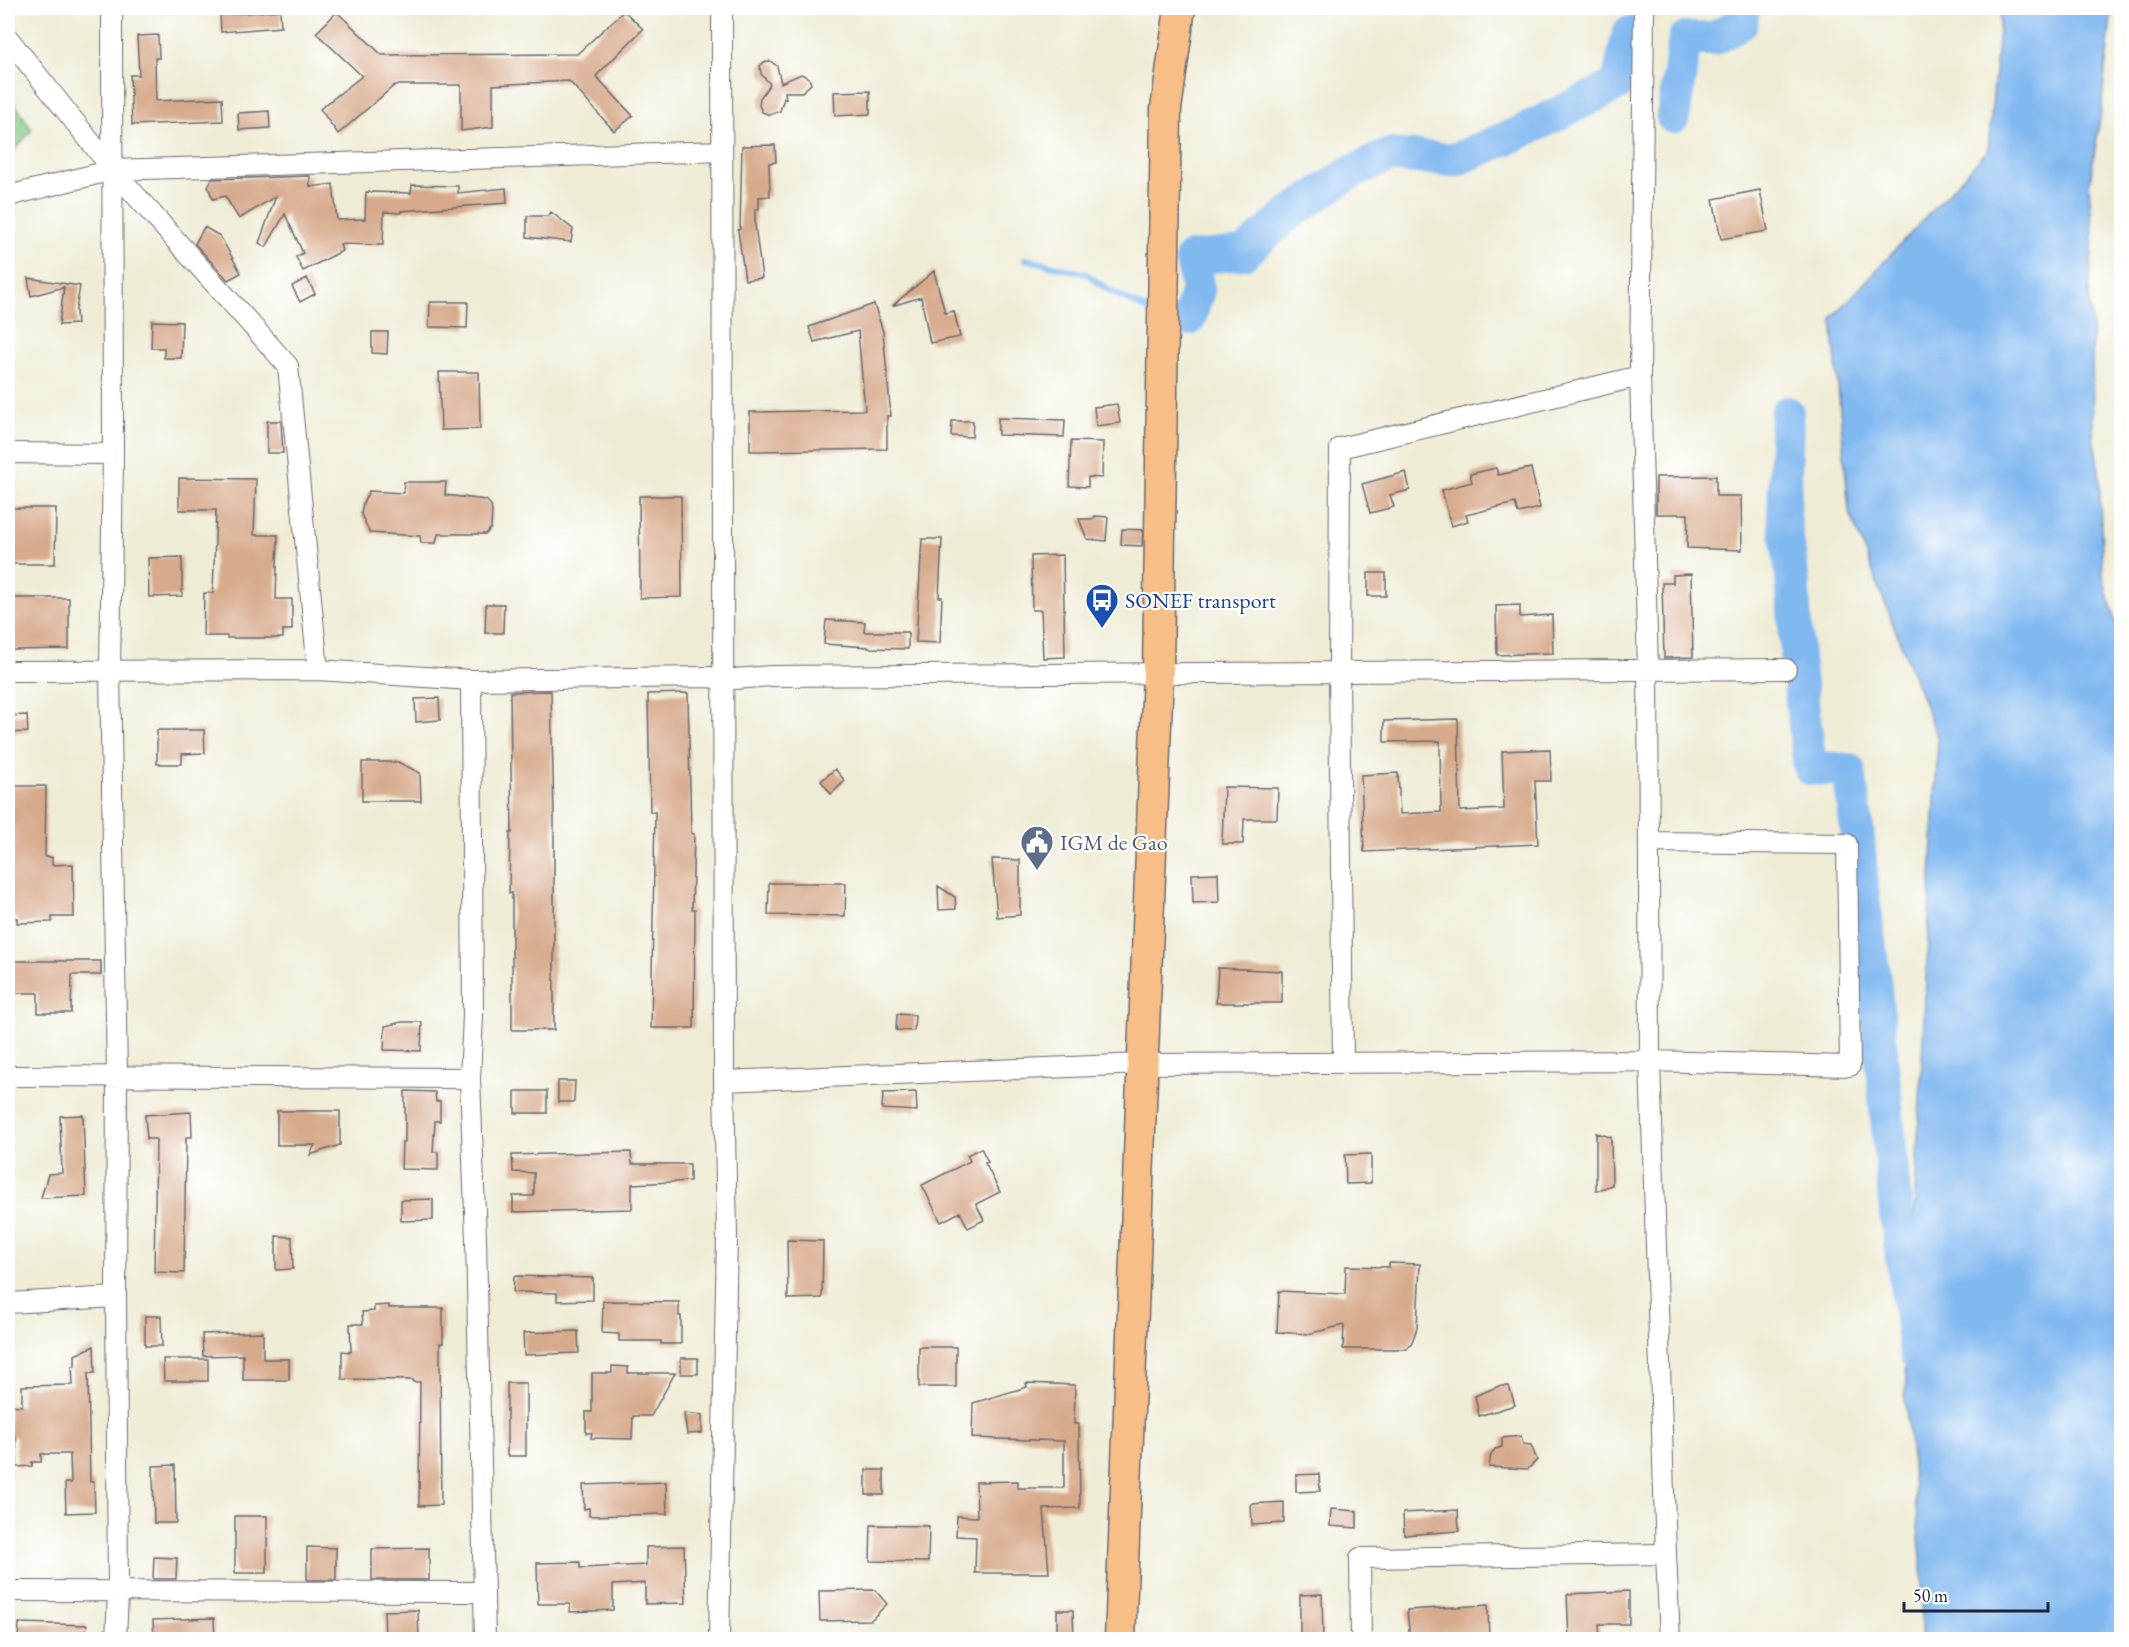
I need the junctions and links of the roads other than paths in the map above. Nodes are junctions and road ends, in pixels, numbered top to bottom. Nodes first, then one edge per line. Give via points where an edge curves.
1 (112, 8) edge
2 (722, 8) edge
3 (1180, 8) edge
4 (1644, 8) edge
5 (8, 38) edge
6 (722, 151) junction
7 (113, 170) junction
8 (8, 196) edge
9 (1640, 376) junction
10 (8, 453) edge
11 (113, 454) junction
12 (1786, 669) dead end
13 (318, 670) junction
14 (1648, 670) junction
15 (8, 671) edge
16 (110, 671) junction
17 (1339, 672) junction
18 (1158, 673) junction
19 (471, 680) junction
20 (723, 680) junction
21 (1650, 842) junction
22 (1650, 1061) junction
23 (1343, 1063) junction
24 (1142, 1064) junction
25 (8, 1076) edge
26 (117, 1076) junction
27 (470, 1078) junction
28 (724, 1081) junction
29 (116, 1298) junction
30 (8, 1304) edge
31 (1666, 1554) junction
32 (8, 1591) edge
33 (118, 1592) junction
34 (483, 1592) junction
35 (116, 1640) edge
36 (485, 1640) edge
37 (719, 1640) edge
38 (1120, 1640) edge
39 (1361, 1640) edge
40 (1670, 1640) edge

1 - 7 street
2 - 6 street
3 - 18 main road via 1166,109
4 - 9 street
5 - 7 street
6 - 7 street
6 - 20 street
7 - 8 street
7 - 11 street
7 - 13 street via 288,366
9 - 14 street
9 - 17 street via 1340,448
10 - 11 street
11 - 16 street
12 - 14 street
13 - 16 street
13 - 19 street
14 - 17 street
14 - 21 street
15 - 16 street
16 - 26 street
17 - 18 street
17 - 23 street
18 - 20 street via 771,676
18 - 24 main road
19 - 20 street
19 - 27 street
20 - 28 street
21 - 22 street
21 - 22 street via 1847,844 1850,1066
22 - 23 street
22 - 31 street
23 - 24 street
24 - 28 street
24 - 38 main road
25 - 26 street
26 - 27 street
26 - 29 street
27 - 34 street
28 - 37 street via 728,1235
29 - 30 street
29 - 33 street
31 - 39 street via 1360,1558
31 - 40 street
32 - 33 street
33 - 34 street
33 - 35 street
34 - 36 street

